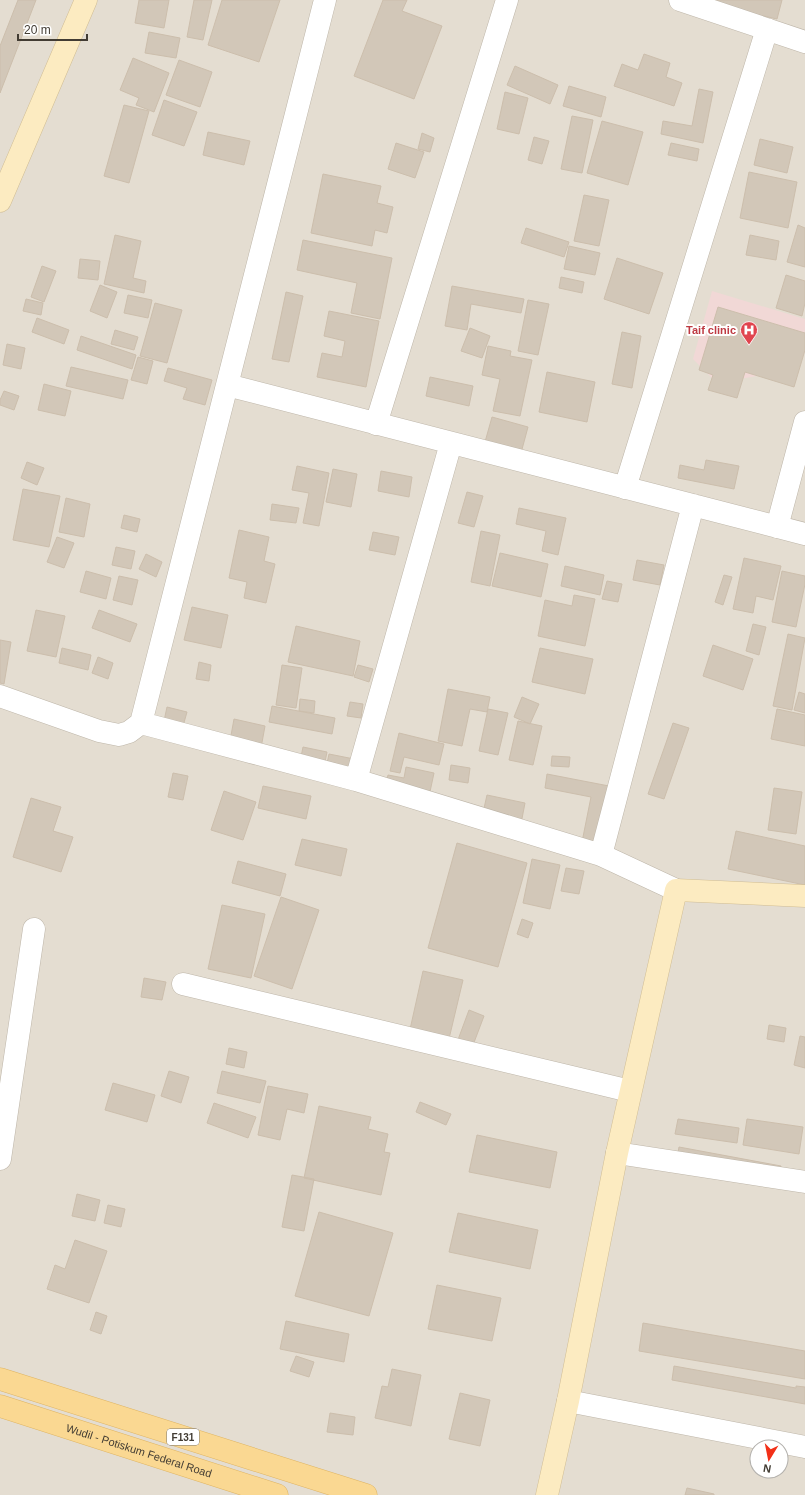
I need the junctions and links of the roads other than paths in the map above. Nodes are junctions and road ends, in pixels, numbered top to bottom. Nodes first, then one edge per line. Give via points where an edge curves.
1 (86, 0) edge
2 (326, 0) edge
3 (507, 0) edge
4 (680, 0) edge
5 (767, 29) junction
6 (804, 37) edge
7 (0, 201) edge
8 (227, 385) junction
9 (805, 422) edge
10 (376, 424) junction
11 (451, 443) junction
12 (625, 488) junction
13 (693, 505) junction
14 (777, 527) junction
15 (805, 534) edge
16 (0, 696) edge
17 (140, 723) junction
18 (356, 780) junction
19 (601, 855) junction
20 (676, 890) junction
21 (805, 896) edge
22 (34, 929) dead end
23 (183, 984) dead end
24 (630, 1091) junction
25 (617, 1153) junction
26 (0, 1160) edge
27 (805, 1182) edge
28 (0, 1379) edge
29 (568, 1401) junction
30 (0, 1406) edge
31 (805, 1447) edge
32 (277, 1495) edge
33 (366, 1495) edge
34 (547, 1495) edge

1 - 7 street
2 - 8 street
3 - 10 street
4 - 5 street
5 - 6 street
5 - 12 street
8 - 10 street
8 - 17 street
9 - 14 street
10 - 11 street
11 - 12 street
11 - 18 street
12 - 13 street
13 - 14 street
13 - 19 street
14 - 15 street
16 - 17 street via 99,731 119,735 130,732
17 - 18 street
18 - 19 street
19 - 20 street
20 - 21 street
20 - 24 street
22 - 26 street
23 - 24 street
24 - 25 street
25 - 27 street
25 - 29 street
28 - 33 main road, F131
29 - 31 street
29 - 34 street
30 - 32 main road, Wudil - Potiskum Federal Road / F131

